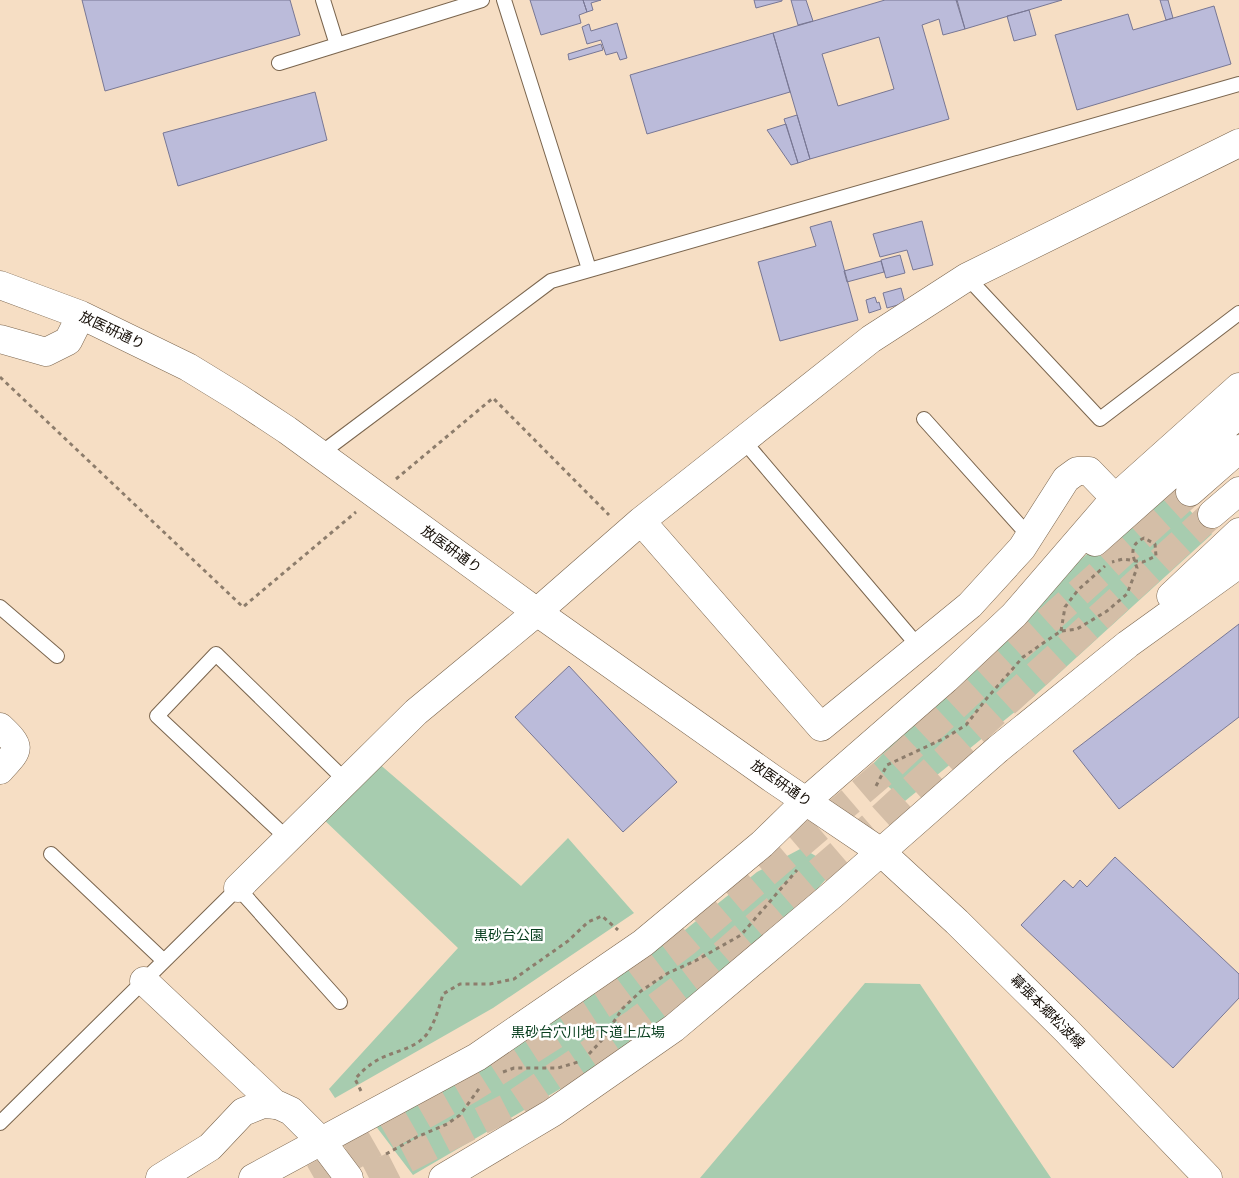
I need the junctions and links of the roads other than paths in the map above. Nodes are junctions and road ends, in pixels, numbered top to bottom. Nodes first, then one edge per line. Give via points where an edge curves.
1 (323, 0) edge
2 (482, 0) edge
3 (504, 0) edge
4 (337, 45) junction
5 (279, 63) dead end
6 (1239, 84) edge
7 (1239, 143) edge
8 (589, 269) junction
9 (967, 277) junction
10 (0, 285) edge
11 (1239, 313) edge
12 (81, 316) junction
13 (0, 339) edge
14 (1239, 387) edge
15 (1239, 414) edge
16 (924, 419) dead end
17 (743, 440) junction
18 (1239, 449) edge
19 (320, 454) junction
20 (1239, 491) edge
21 (1190, 492) tunnel mouth
22 (1115, 498) junction
23 (1212, 514) tunnel mouth
24 (634, 527) junction
25 (1239, 532) edge
26 (1029, 536) junction
27 (1239, 564) edge
28 (0, 607) edge
29 (537, 612) junction
30 (1014, 615) junction
31 (1128, 644) junction
32 (919, 647) junction
33 (57, 656) dead end
34 (0, 727) edge
35 (0, 770) edge
36 (346, 781) junction
37 (806, 802) junction
38 (288, 839) junction
39 (881, 852) junction
40 (51, 854) dead end
41 (238, 888) junction
42 (164, 961) junction
43 (144, 981) junction
44 (340, 1002) dead end
45 (276, 1105) junction
46 (0, 1123) edge
47 (322, 1142) junction
48 (160, 1178) edge
49 (254, 1178) edge
50 (349, 1178) edge
51 (443, 1178) edge
52 (1208, 1178) edge

1 - 4 lane
2 - 4 lane
3 - 8 lane
4 - 5 lane
6 - 8 lane
7 - 9 street
8 - 19 lane via 551,280
9 - 11 lane via 1100,419
9 - 17 street via 871,339
10 - 12 street, 放医研通り
12 - 13 street via 68,341 46,352
12 - 19 street, 放医研通り via 188,367
14 - 22 street
15 - 30 street
16 - 26 lane
17 - 24 street
17 - 32 lane
18 - 21 street
19 - 29 street, 放医研通り
20 - 23 street
22 - 26 street via 1089,471 1077,471 1066,478
22 - 30 street
24 - 29 street
24 - 32 street via 820,727
25 - 31 street via 1170,596
26 - 32 street via 970,605
27 - 31 street
28 - 33 lane
29 - 36 street via 416,712
29 - 37 street, 放医研通り
30 - 37 street
31 - 39 street via 998,749
34 - 35 street via 14,740 16,747 15,754
36 - 38 street
36 - 38 lane via 216,654 158,716
37 - 39 street, 放医研通り
37 - 47 street via 762,844 643,943 476,1057
38 - 41 street
39 - 51 street via 674,1028 552,1113
39 - 52 street, 幕張本郷松波線 via 1066,1030
40 - 42 lane
41 - 42 lane
41 - 44 lane
42 - 43 lane
43 - 45 street
43 - 46 lane
45 - 47 street via 291,1111
45 - 48 street via 263,1104 243,1112 210,1147
47 - 49 street
47 - 50 street

